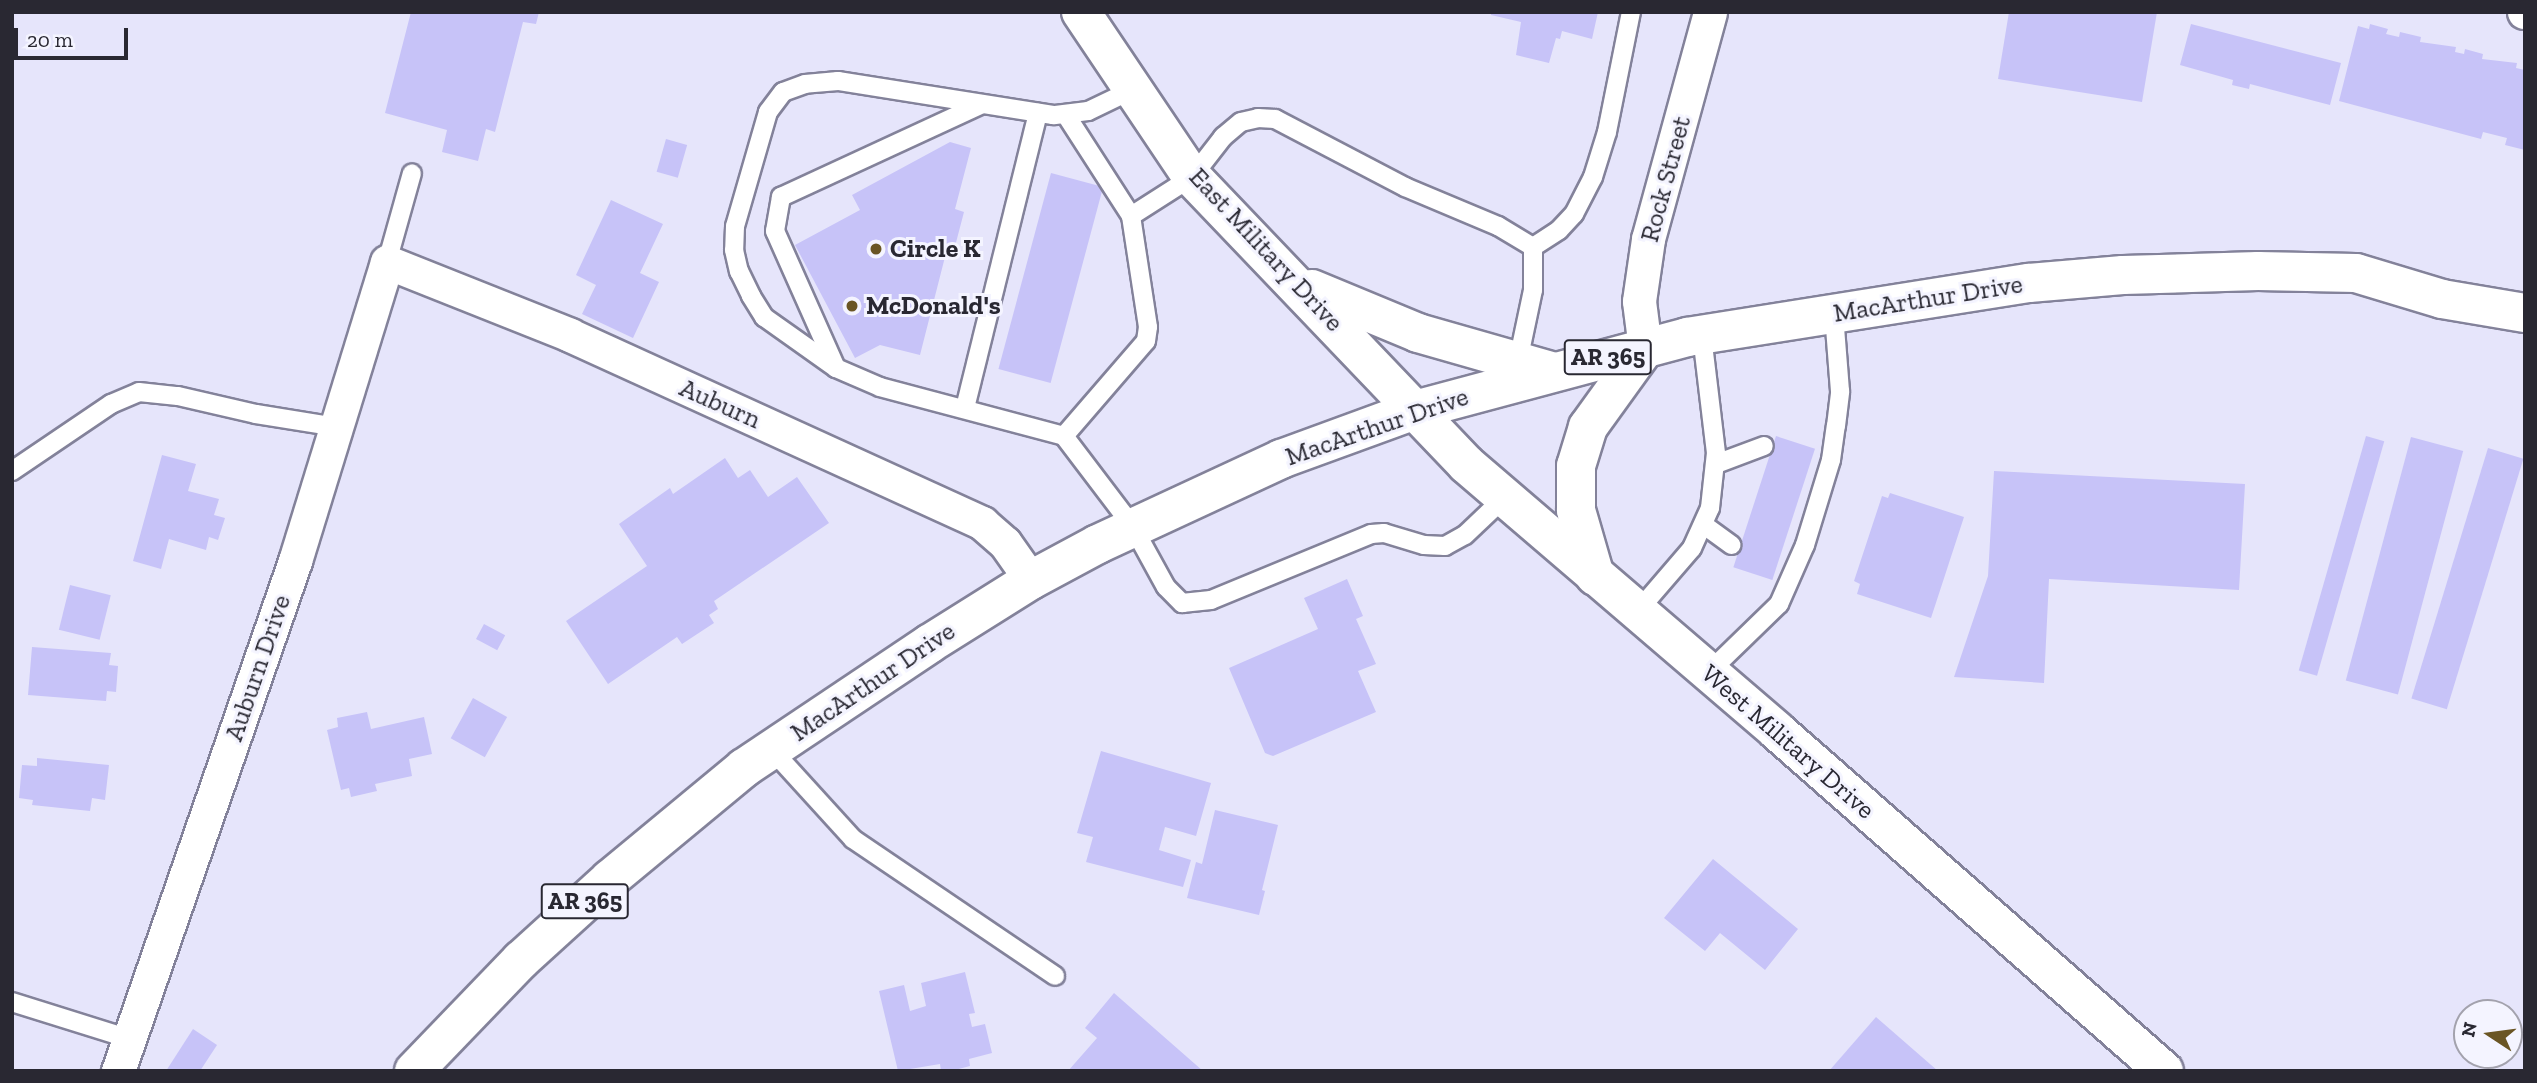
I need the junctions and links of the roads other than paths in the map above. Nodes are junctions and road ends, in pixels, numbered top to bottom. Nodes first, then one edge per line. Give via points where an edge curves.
1 (1081, 12) edge
2 (1631, 12) edge
3 (1710, 12) edge
4 (1134, 89) junction
5 (982, 104) junction
6 (1038, 113) junction
7 (1066, 115) junction
8 (412, 173) dead end
9 (1192, 177) junction
10 (1131, 216) junction
11 (1533, 247) junction
12 (387, 262) junction
13 (1296, 282) junction
14 (2525, 313) edge
15 (1833, 314) junction
16 (1702, 335) junction
17 (1645, 348) junction
18 (1518, 361) junction
19 (836, 368) junction
20 (1555, 372) junction
21 (965, 408) junction
22 (1415, 410) junction
23 (336, 427) junction
24 (1065, 436) junction
25 (1764, 446) dead end
26 (1716, 464) junction
27 (12, 471) edge
28 (1504, 498) junction
29 (1704, 525) junction
30 (1133, 527) junction
31 (1732, 545) dead end
32 (1595, 576) junction
33 (1031, 580) junction
34 (1637, 612) junction
35 (1709, 672) junction
36 (772, 750) junction
37 (1055, 976) dead end
38 (12, 1002) edge
39 (130, 1039) junction
40 (424, 1068) edge
41 (118, 1071) edge
42 (2164, 1071) edge

1 - 4 main road, East Military Drive
2 - 11 lane via 1607,132 1593,177 1574,214
3 - 17 street, Rock Street via 1646,250 1639,301
4 - 7 lane via 1088,111
4 - 9 main road, East Military Drive
5 - 6 lane
5 - 19 lane via 780,197 775,231
5 - 19 lane via 821,81 783,92 768,111 735,226 739,271 764,317
6 - 7 lane
6 - 21 lane
7 - 10 lane
8 - 12 lane
9 - 10 lane
9 - 11 lane via 1241,122 1275,119
9 - 13 main road, East Military Drive
10 - 24 lane via 1148,327 1146,341
11 - 18 lane via 1533,290
12 - 23 street, Auburn Drive
12 - 33 street, Auburn via 570,335 982,523 1005,543
13 - 18 main road via 1418,333
13 - 22 main road, East Military Drive
14 - 15 main road, MacArthur Drive / AR 365 via 2442,299 2356,272 2258,271 2029,283
15 - 16 main road, MacArthur Drive / AR 365
15 - 35 lane via 1840,391 1836,426 1831,460 1805,545 1779,604
16 - 17 main road, MacArthur Drive / AR 365
16 - 26 lane
17 - 20 main road, MacArthur Drive / AR 365
17 - 32 main road via 1588,427 1576,466 1576,510
18 - 20 main road
19 - 21 lane via 880,387
20 - 22 main road, MacArthur Drive / AR 365
21 - 24 lane
22 - 28 main road, West Military Drive
22 - 30 main road, MacArthur Drive / AR 365 via 1281,459
23 - 27 lane via 178,396 139,393 111,404
23 - 39 street, Auburn Drive via 295,561
24 - 30 lane
25 - 26 lane
26 - 29 lane
28 - 30 lane via 1465,535 1446,545 1371,534 1211,600 1190,604 1176,599 1166,587
28 - 32 main road, West Military Drive
29 - 31 lane
29 - 34 lane via 1692,548
30 - 33 main road, MacArthur Drive / AR 365
32 - 34 main road, West Military Drive
33 - 36 main road, MacArthur Drive / AR 365
34 - 35 main road, West Military Drive
35 - 42 main road, West Military Drive
36 - 37 lane via 853,839
36 - 40 main road, MacArthur Drive / AR 365 via 610,878 521,960
38 - 39 lane
39 - 41 street, Auburn Drive

